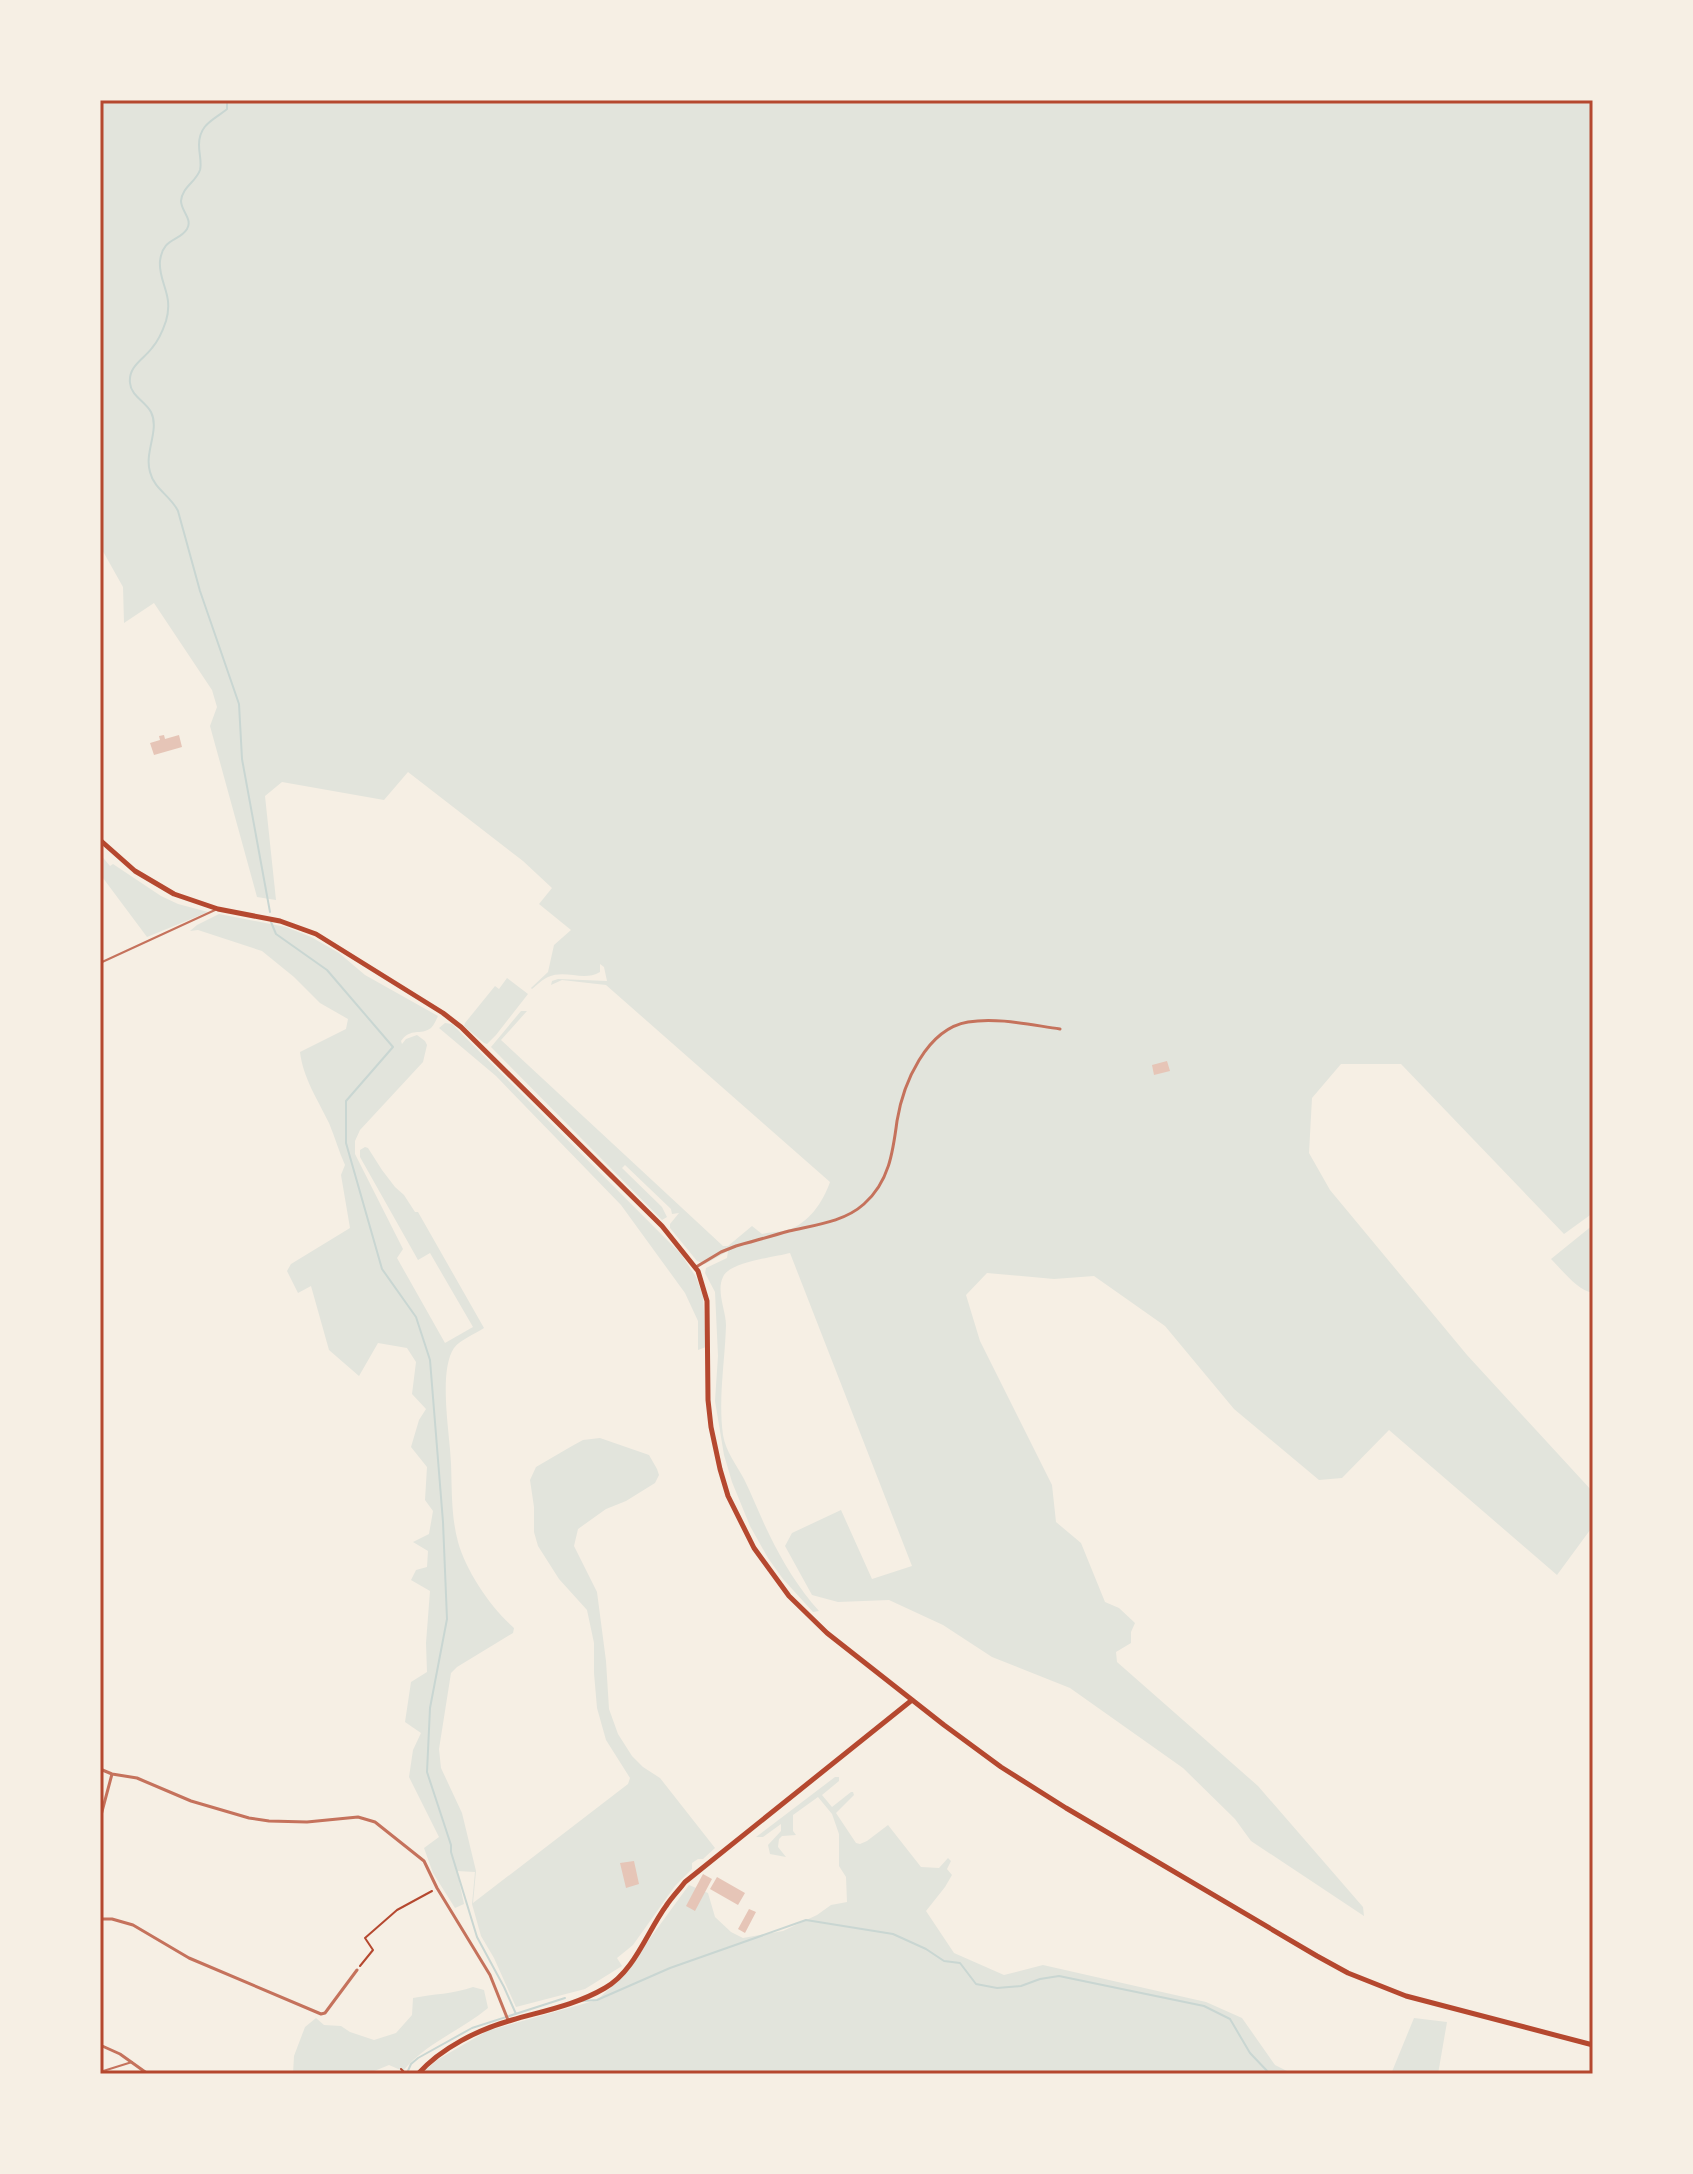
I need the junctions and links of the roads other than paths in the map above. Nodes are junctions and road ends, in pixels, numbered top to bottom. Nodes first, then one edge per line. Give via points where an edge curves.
1 (100, 840) edge
2 (218, 909) junction
3 (100, 963) edge
4 (1060, 1029) dead end
5 (696, 1267) junction
6 (912, 1700) junction
7 (100, 1769) edge
8 (112, 1774) junction
9 (100, 1819) edge
10 (100, 1919) edge
11 (357, 1970) road end
12 (508, 2020) junction
13 (100, 2045) edge
14 (1593, 2045) edge
15 (133, 2062) junction
16 (100, 2072) edge
17 (148, 2074) edge
18 (418, 2074) edge

1 - 2 main road via 151,882
2 - 3 lane
2 - 5 main road via 316,934 443,1013 662,1226
4 - 5 street via 993,1021 950,1028 910,1074 890,1164 863,1205 840,1218 731,1248
5 - 6 main road via 707,1301 713,1442 740,1522 771,1573 809,1617
6 - 12 main road via 685,1882 607,1987
6 - 14 main road via 1034,1788 1348,1973 1406,1996
7 - 8 street
8 - 9 street
8 - 12 street via 249,1818 307,1822 358,1817 375,1822 420,1857 490,1975
10 - 11 street via 133,1925 189,1958 321,2014
12 - 18 main road via 458,2043
13 - 15 street
15 - 16 lane
15 - 17 street

